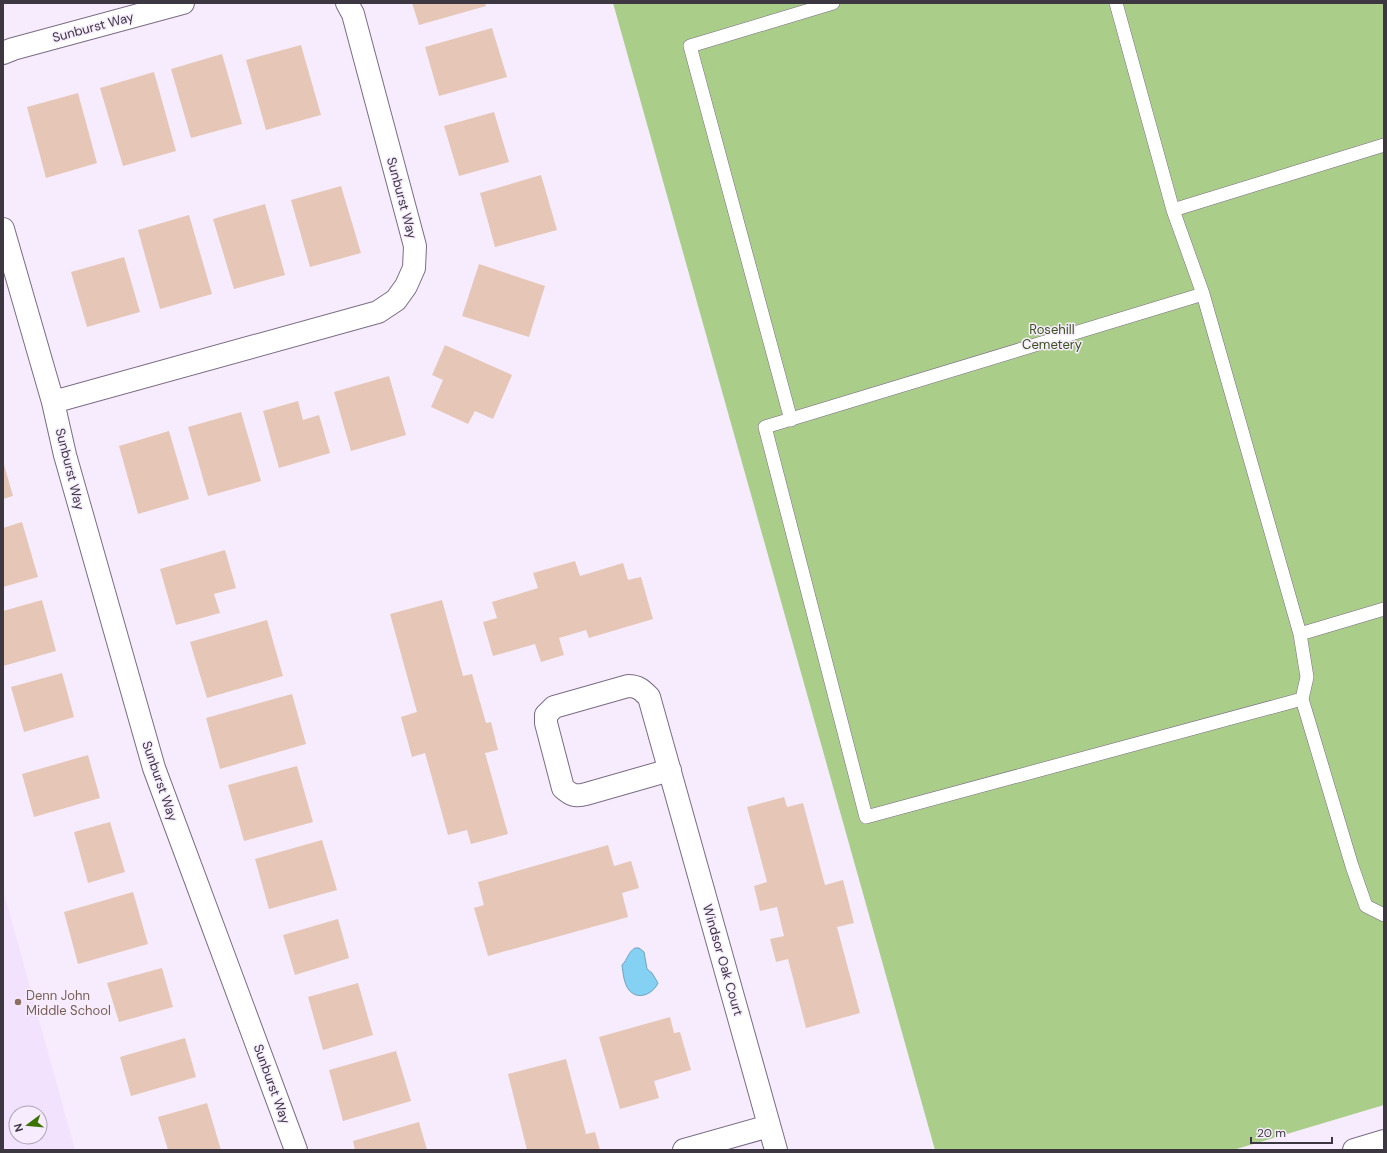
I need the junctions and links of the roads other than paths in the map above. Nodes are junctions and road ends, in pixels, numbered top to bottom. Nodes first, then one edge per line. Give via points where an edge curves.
1 (183, 3) edge
2 (346, 3) edge
3 (833, 3) edge
4 (1116, 3) edge
5 (3, 53) edge
6 (1384, 146) edge
7 (1173, 210) junction
8 (3, 230) edge
9 (1203, 294) junction
10 (53, 402) junction
11 (792, 420) junction
12 (1384, 609) edge
13 (1300, 634) junction
14 (1302, 700) junction
15 (670, 770) junction
16 (1384, 915) edge
17 (769, 1126) junction
18 (1384, 1141) edge
19 (296, 1150) edge
20 (684, 1150) edge
21 (776, 1150) edge
22 (1354, 1150) edge

1 - 5 street, Sunburst Way
2 - 10 street, Sunburst Way via 353,14 415,246 414,268 403,291 396,300 378,312
3 - 11 lane via 690,46
4 - 7 lane
6 - 7 lane
7 - 9 lane
8 - 10 street, Sunburst Way
9 - 11 lane
9 - 13 lane
10 - 19 street, Sunburst Way via 77,499 154,768
11 - 14 lane via 765,427 866,817
12 - 13 lane
13 - 14 lane via 1307,677
14 - 16 lane via 1366,906
15 - 15 street, Windsor Oak Court via 586,794 576,796 569,793 563,788 546,715 554,707 628,686 642,689 649,697
15 - 17 street, Windsor Oak Court
17 - 20 street
17 - 21 street, Windsor Oak Court
18 - 22 street

